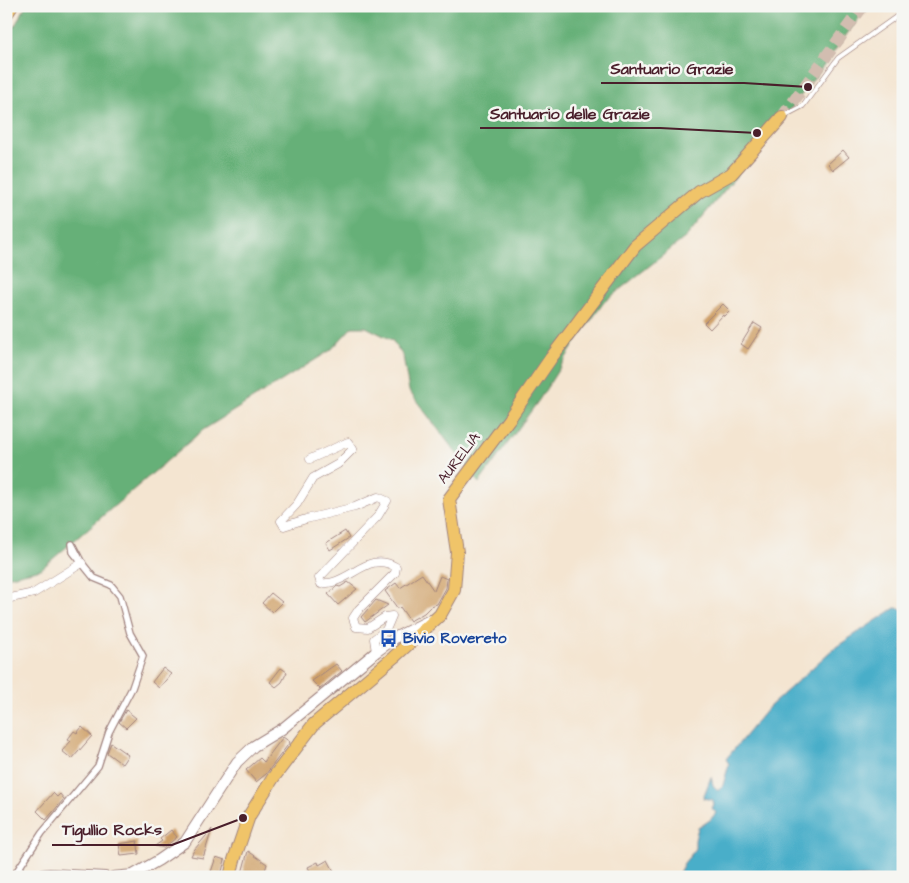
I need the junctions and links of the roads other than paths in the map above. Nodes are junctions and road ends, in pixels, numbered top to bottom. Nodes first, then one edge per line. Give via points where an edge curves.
1 (10, 6) edge
2 (6, 12) edge
3 (903, 12) edge
4 (782, 117) joint
5 (310, 459) dead end
6 (82, 564) joint
7 (6, 599) edge
8 (440, 615) junction
9 (376, 652) junction
10 (13, 877) edge
11 (26, 877) edge
12 (105, 877) edge
13 (113, 877) edge
14 (230, 877) edge

1 - 2 highway
3 - 4 lane via 838,58 803,106
4 - 8 main road, AURELIA via 731,174 700,192 635,246 449,499 457,552 454,590
5 - 9 street via 348,442 353,449 338,464 314,478 280,522 284,526 355,507 378,496 387,501 378,516 319,578 321,584 334,582 367,564 387,561 396,567 395,574 353,618 356,627 368,628 392,616 386,630 374,639
6 - 7 street via 34,593
6 - 10 street via 94,578 111,586 120,596 130,633 144,656 109,732 98,766 42,833
8 - 9 street via 398,636
8 - 14 main road, AURELIA via 314,724 249,816
9 - 13 street via 237,762 185,842 133,875
11 - 12 street via 50,874

